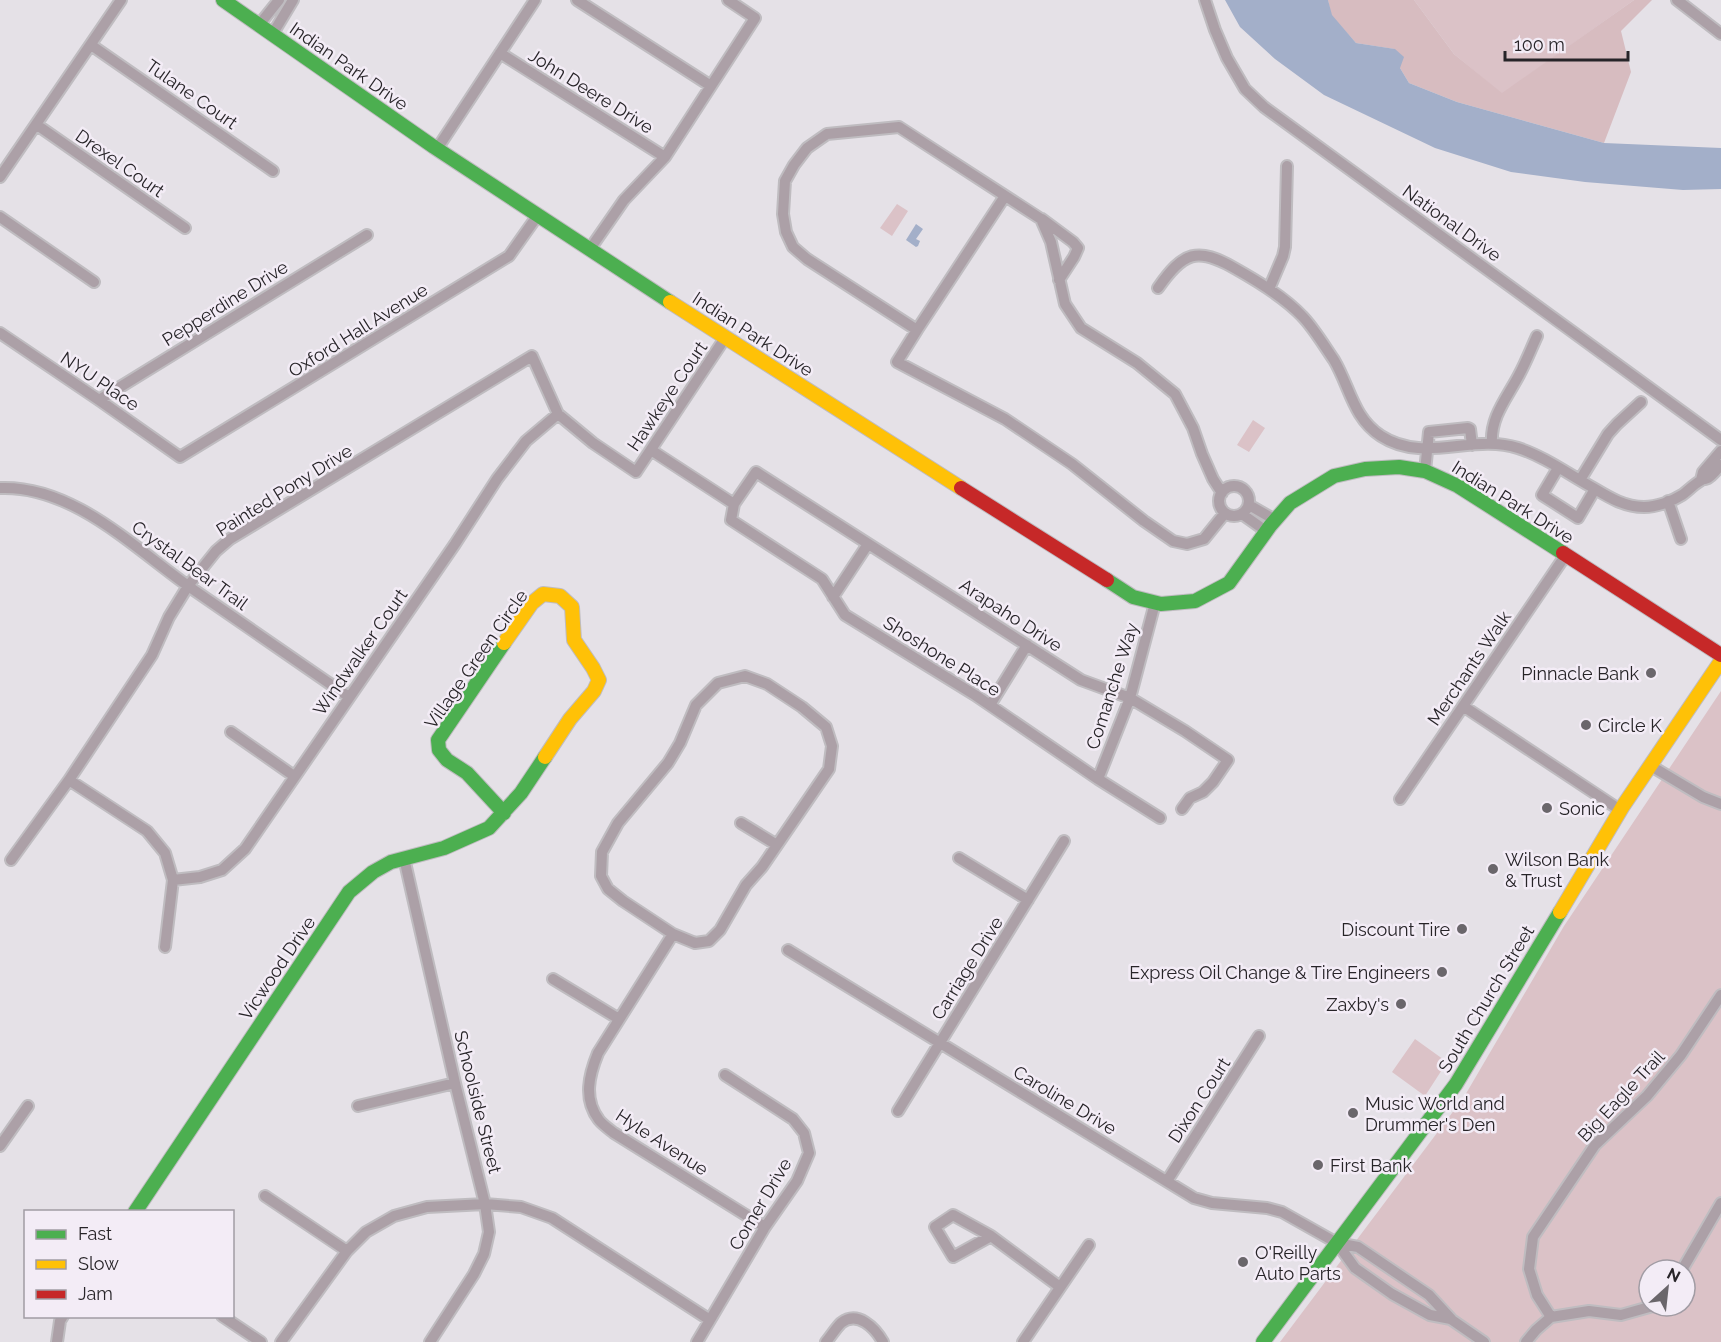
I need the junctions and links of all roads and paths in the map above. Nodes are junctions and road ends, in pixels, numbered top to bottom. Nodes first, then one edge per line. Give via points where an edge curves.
1 (122, 0) edge
2 (223, 0) edge
3 (279, 0) edge
4 (293, 0) edge
5 (535, 0) edge
6 (577, 0) edge
7 (728, 0) edge
8 (1205, 0) edge
9 (1677, 0) edge
10 (259, 25) junction
11 (272, 34) junction
12 (1721, 34) edge
13 (91, 45) junction
14 (500, 53) junction
15 (711, 86) junction
16 (37, 125) junction
17 (437, 149) junction
18 (665, 157) junction
19 (1287, 166) dead end
20 (273, 171) dead end
21 (0, 177) edge
22 (1005, 196) junction
23 (538, 215) junction
24 (0, 217) edge
25 (1041, 219) junction
26 (185, 228) dead end
27 (368, 235) dead end
28 (590, 249) junction
29 (1059, 280) junction
30 (94, 282) dead end
31 (1158, 288) dead end
32 (1269, 289) junction
33 (916, 330) junction
34 (0, 333) edge
35 (1537, 336) dead end
36 (725, 338) junction
37 (99, 400) junction
38 (1641, 402) dead end
39 (558, 414) junction
40 (1721, 440) edge
41 (1491, 444) junction
42 (1472, 445) junction
43 (1428, 448) junction
44 (651, 450) junction
45 (1721, 451) edge
46 (180, 457) joint
47 (1721, 465) edge
48 (1558, 468) junction
49 (1425, 471) junction
50 (1580, 480) junction
51 (1701, 480) junction
52 (0, 488) edge
53 (1595, 489) junction
54 (1222, 493) junction
55 (1668, 501) junction
56 (734, 504) junction
57 (1245, 510) junction
58 (1225, 513) junction
59 (1271, 526) junction
60 (1681, 539) dead end
61 (868, 544) junction
62 (1565, 556) junction
63 (188, 586) junction
64 (833, 597) junction
65 (1155, 603) junction
66 (1027, 645) junction
67 (1721, 655) edge
68 (1721, 661) edge
69 (349, 697) junction
70 (1130, 698) junction
71 (990, 705) junction
72 (1463, 706) junction
73 (231, 732) dead end
74 (1651, 766) junction
75 (294, 776) junction
76 (1098, 778) junction
77 (69, 780) junction
78 (1400, 799) dead end
79 (1721, 804) edge
80 (1182, 809) dead end
81 (1620, 810) junction
82 (504, 813) junction
83 (1160, 818) dead end
84 (741, 823) dead end
85 (1064, 841) dead end
86 (777, 845) junction
87 (404, 858) junction
88 (959, 858) dead end
89 (11, 860) dead end
90 (173, 880) junction
91 (1028, 900) junction
92 (673, 934) junction
93 (165, 947) dead end
94 (788, 950) dead end
95 (553, 979) dead end
96 (1721, 995) edge
97 (619, 1019) junction
98 (1259, 1036) dead end
99 (940, 1043) junction
100 (725, 1075) dead end
101 (455, 1083) junction
102 (28, 1106) dead end
103 (358, 1106) dead end
104 (898, 1111) dead end
105 (0, 1146) edge
106 (1167, 1181) junction
107 (265, 1196) dead end
108 (1721, 1203) edge
109 (486, 1204) junction
110 (136, 1210) edge
111 (765, 1227) junction
112 (991, 1236) junction
113 (1337, 1243) junction
114 (1089, 1245) dead end
115 (347, 1251) junction
116 (1689, 1258) edge
117 (1060, 1287) junction
118 (1637, 1310) edge
119 (1551, 1317) junction
120 (62, 1318) edge
121 (224, 1318) edge
122 (710, 1320) junction
123 (1452, 1320) junction
124 (57, 1342) edge
125 (261, 1342) edge
126 (281, 1342) edge
127 (430, 1342) edge
128 (696, 1342) edge
129 (826, 1342) edge
130 (883, 1342) edge
131 (1023, 1342) edge
132 (1263, 1342) edge
133 (1484, 1342) edge
134 (1526, 1342) edge

1 - 13 street
2 - 10 main road, Indian Park Drive
3 - 10 street
4 - 11 street
5 - 14 street
6 - 15 street
7 - 15 street via 755,18
8 - 40 street, National Drive via 1227,58 1245,89 1264,107
9 - 12 street
10 - 11 main road, Indian Park Drive
11 - 17 main road, Indian Park Drive
13 - 16 street
13 - 20 street, Tulane Court
14 - 17 street
14 - 18 street, John Deere Drive
15 - 18 street
16 - 21 street
16 - 26 street, Drexel Court
17 - 23 main road, Indian Park Drive
18 - 28 street via 624,200
19 - 32 street via 1285,247
22 - 25 street
22 - 33 street
22 - 33 street via 899,127 827,134 807,148 794,165 783,195 786,232 793,247
23 - 28 main road, Indian Park Drive
23 - 46 street, Oxford Hall Avenue via 509,256
24 - 30 street
25 - 29 street via 1051,242
25 - 29 street via 1078,248
27 - 37 street, Pepperdine Drive
28 - 36 main road, Indian Park Drive
29 - 54 street via 1065,304 1081,328 1137,363 1175,394
31 - 32 street via 1188,256 1201,255 1225,262
32 - 43 street via 1304,317 1334,361 1362,420 1397,445
33 - 58 street via 897,362 1005,420 1072,464 1173,542 1187,544 1204,539
34 - 37 street, NYU Place
35 - 41 street via 1497,412
36 - 44 street, Hawkeye Court
36 - 65 main road, Indian Park Drive via 1133,597
37 - 46 street, NYU Place
38 - 50 street via 1608,434
39 - 44 street, Hawkeye Court via 636,472
39 - 63 street, Painted Pony Drive via 532,356 230,539
39 - 69 street, Windwalker Court via 526,441 497,479
41 - 42 street
41 - 48 street via 1517,448
42 - 43 street
42 - 43 street via 1468,428 1429,432
43 - 49 street
44 - 56 street
45 - 51 street
47 - 51 street
48 - 50 street
48 - 53 street via 1542,495 1578,518
49 - 59 main road, Indian Park Drive via 1399,467 1334,476 1290,503
49 - 62 main road, Indian Park Drive via 1458,486
50 - 53 street
51 - 55 street
52 - 63 street, Crystal Bear Trail via 38,492 70,504 93,516
53 - 55 street via 1620,503 1642,507
54 - 57 street via 1237,487 1247,494
54 - 58 street via 1219,504
55 - 60 street
56 - 61 street, Arapaho Drive via 756,472
56 - 64 street, Shoshone Place via 730,520 822,579
57 - 58 street via 1233,516
57 - 59 street
59 - 65 main road, Indian Park Drive via 1229,583 1195,601
61 - 64 street
61 - 66 street, Arapaho Drive
62 - 67 main road, Indian Park Drive
62 - 72 street, Merchants Walk
63 - 69 street, Crystal Bear Trail
63 - 77 street, Painted Pony Drive via 152,655
64 - 71 street, Shoshone Place via 845,615
65 - 70 street, Comanche Way
66 - 70 street, Arapaho Drive via 1081,680
66 - 71 street
68 - 74 main road, South Church Street
69 - 75 street, Windwalker Court
70 - 76 street, Comanche Way
70 - 80 street, Arapaho Drive via 1228,760 1213,782 1190,798
71 - 76 street, Shoshone Place
72 - 78 street, Merchants Walk
72 - 81 street
73 - 75 street
74 - 79 street
74 - 81 main road, South Church Street
75 - 90 street, Windwalker Court via 244,849 222,870
76 - 83 street, Shoshone Place
77 - 89 street, Painted Pony Drive
77 - 90 street via 147,831 165,853
81 - 113 main road, South Church Street via 1456,1084
82 - 82 main road, Village Green Circle via 467,773 447,760 439,750 438,740 532,603 543,594 561,596 572,607 574,640 599,680
82 - 87 main road, Vicwood Drive via 489,828 473,836
84 - 86 street
85 - 91 street, Carriage Drive
86 - 92 street via 746,885 720,930 709,940 695,943
86 - 92 street via 829,769 832,746 826,727 767,684 745,676 718,683 696,705 668,763 618,823 602,852 601,876 608,889
87 - 101 street, Schoolside Street
87 - 110 main road, Vicwood Drive via 373,872 350,892
88 - 91 street
90 - 93 street
91 - 99 street, Carriage Drive
92 - 97 street, Hyle Avenue
94 - 99 street, Caroline Drive
95 - 97 street
96 - 119 street, Big Eagle Trail via 1682,1055 1647,1096 1595,1145 1533,1237 1529,1269 1537,1295
97 - 111 street, Hyle Avenue via 591,1070 588,1087 599,1120
98 - 106 street, Dixon Court
99 - 104 street, Carriage Drive
99 - 106 street, Caroline Drive
100 - 111 street, Comer Drive via 793,1119 804,1133 809,1153 797,1181
101 - 103 street
101 - 109 street, Schoolside Street
102 - 105 street
106 - 113 street, Caroline Drive via 1194,1198 1212,1203 1282,1212
107 - 115 street
108 - 116 street
109 - 115 street via 427,1207 394,1216 366,1233
109 - 122 street via 521,1207 552,1218
109 - 127 street, Schoolside Street via 489,1232 484,1254
111 - 122 street, Comer Drive
112 - 112 street via 953,1257 935,1227 953,1215
112 - 117 street
113 - 123 street via 1358,1247 1429,1294
113 - 123 street via 1355,1268 1392,1294 1430,1315
113 - 132 main road, South Church Street
114 - 117 street
115 - 126 street
117 - 131 street
118 - 119 street via 1621,1315 1589,1311
119 - 134 street
120 - 124 street
121 - 125 street
122 - 128 street, Comer Drive
123 - 133 street
129 - 130 street via 840,1324 853,1318 876,1330

